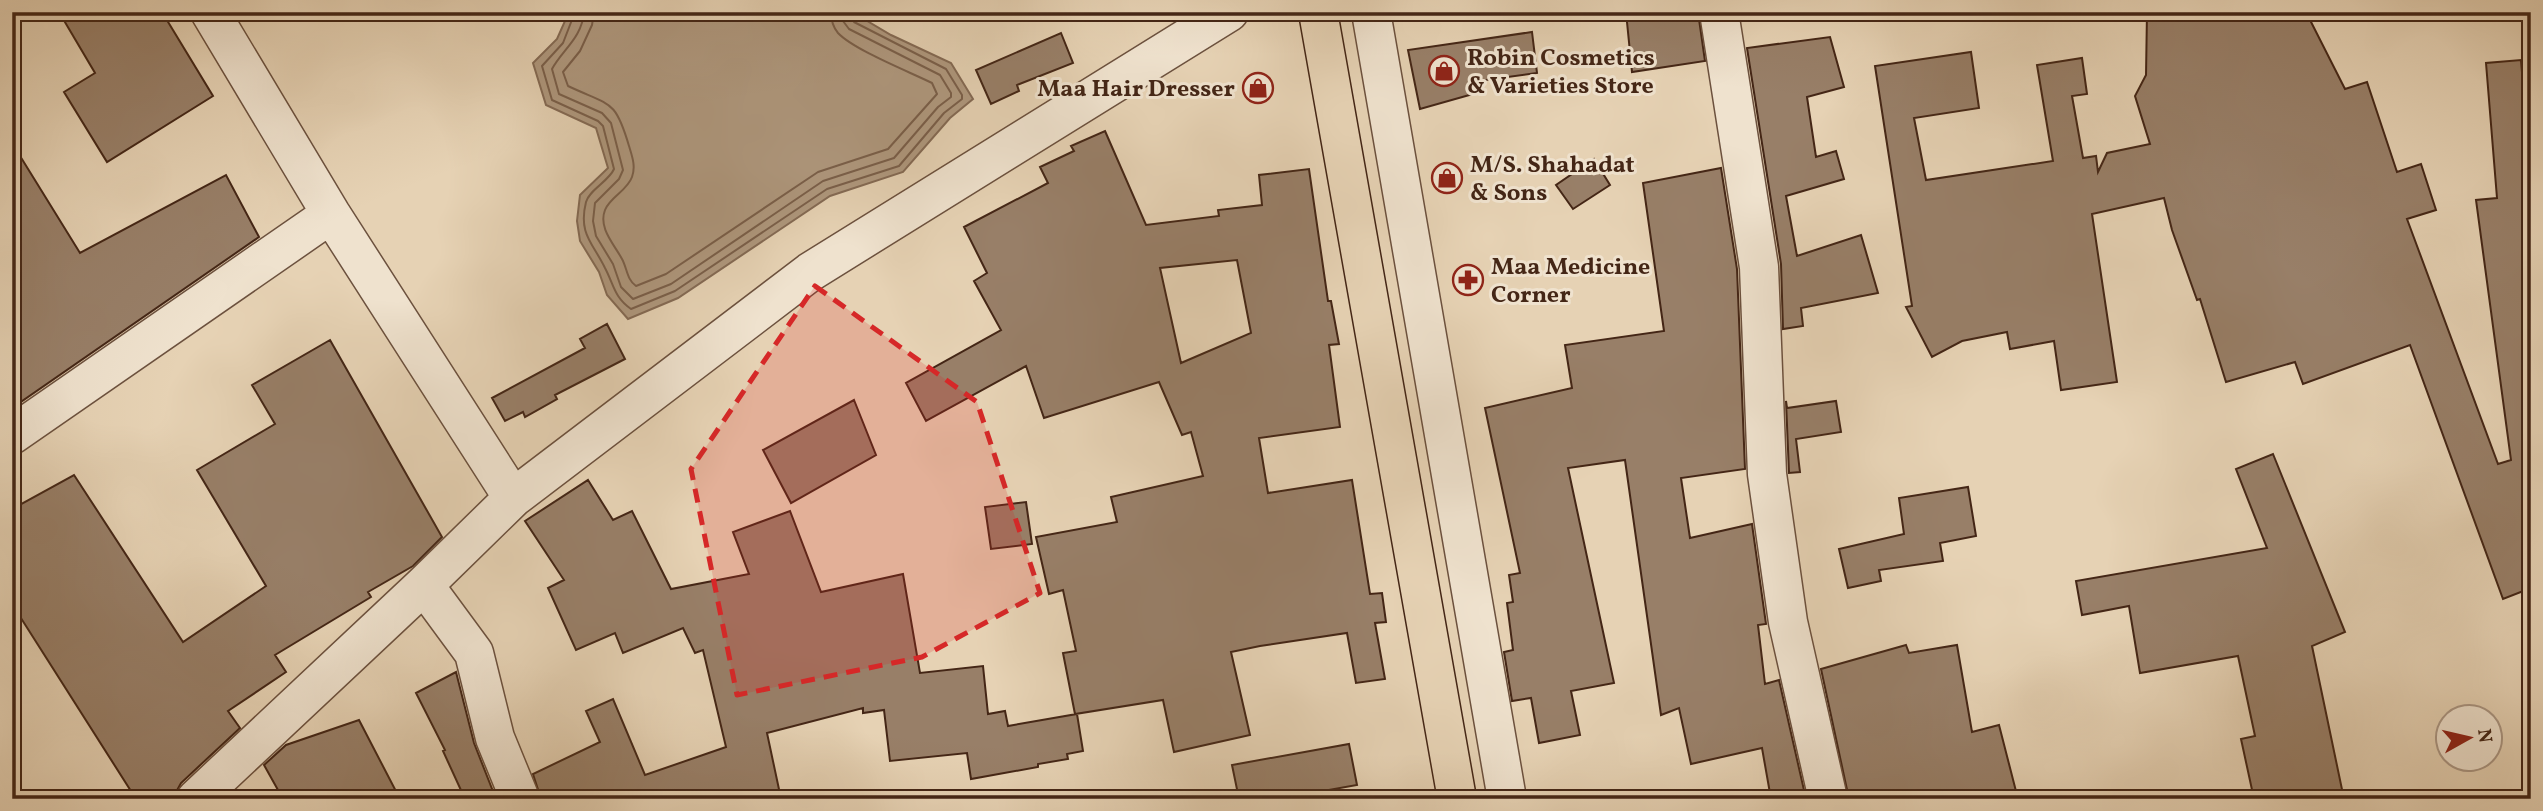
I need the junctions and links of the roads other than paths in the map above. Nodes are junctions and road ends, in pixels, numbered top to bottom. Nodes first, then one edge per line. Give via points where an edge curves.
1 (210, 12) edge
2 (1229, 12) edge
3 (1318, 12) edge
4 (1371, 12) edge
5 (1719, 12) edge
6 (331, 214) junction
7 (12, 435) edge
8 (513, 498) junction
9 (424, 585) junction
10 (196, 799) edge
11 (520, 799) edge
12 (1457, 799) edge
13 (1507, 799) edge
14 (1828, 799) edge

1 - 6 street
2 - 8 street via 810,272
3 - 12 main road
4 - 13 street
5 - 14 street via 1759,267 1769,488 1788,622
6 - 7 street
6 - 8 street
8 - 9 street
9 - 10 street
9 - 11 street via 474,653 495,738

